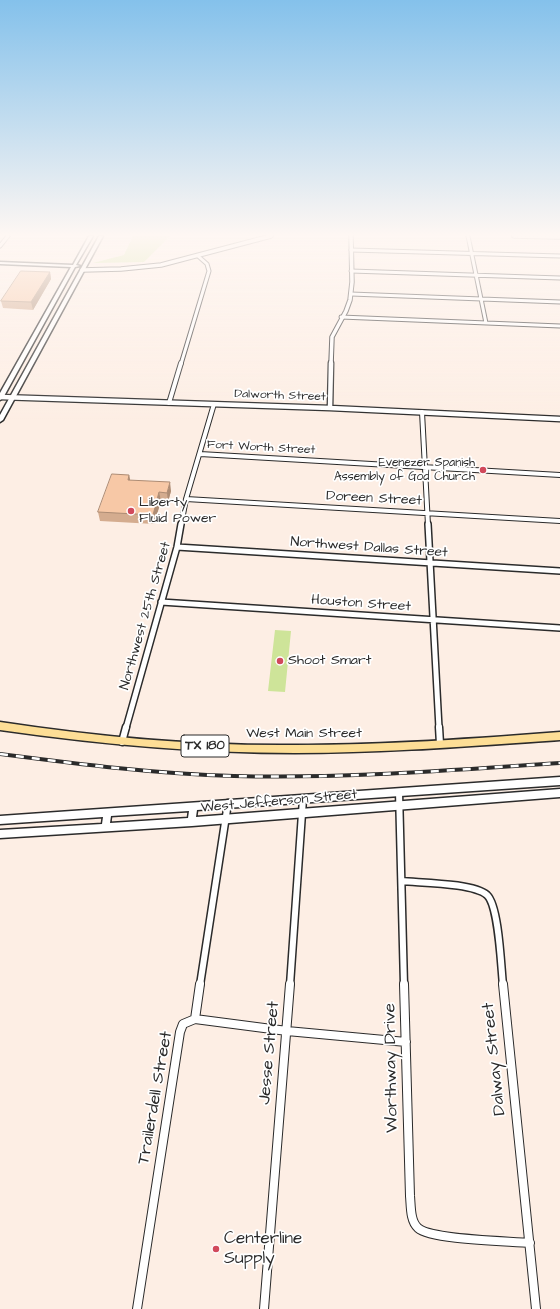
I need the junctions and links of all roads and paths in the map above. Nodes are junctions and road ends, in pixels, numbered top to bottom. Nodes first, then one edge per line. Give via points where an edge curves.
1 (56, 297) edge
2 (67, 297) edge
3 (201, 297) edge
4 (350, 297) edge
5 (432, 297) edge
6 (482, 299) junction
7 (560, 302) edge
8 (341, 317) junction
9 (486, 323) junction
10 (560, 326) edge
11 (0, 397) edge
12 (13, 397) junction
13 (170, 403) junction
14 (214, 404) junction
15 (330, 408) junction
16 (422, 412) junction
17 (560, 419) edge
18 (0, 420) edge
19 (200, 454) junction
20 (425, 467) junction
21 (560, 475) edge
22 (186, 499) junction
23 (427, 513) junction
24 (560, 521) edge
25 (177, 547) junction
26 (430, 563) junction
27 (560, 571) edge
28 (161, 602) junction
29 (434, 620) junction
30 (560, 628) edge
31 (0, 726) edge
32 (560, 736) edge
33 (122, 742) junction
34 (440, 744) junction
35 (560, 781) edge
36 (399, 792) junction
37 (560, 793) edge
38 (303, 799) junction
39 (228, 803) junction
40 (400, 805) junction
41 (193, 806) junction
42 (301, 812) junction
43 (107, 813) junction
44 (226, 819) junction
45 (0, 820) edge
46 (192, 822) junction
47 (106, 828) junction
48 (0, 834) edge
49 (402, 881) junction
50 (195, 1019) junction
51 (287, 1031) junction
52 (406, 1042) junction
53 (530, 1243) junction
54 (137, 1309) edge
55 (264, 1309) edge
56 (536, 1309) edge

1 - 11 main road
2 - 12 main road
3 - 13 street
4 - 8 street via 349,306
5 - 6 street
6 - 7 street
6 - 9 street
8 - 9 street
8 - 15 street via 332,337
9 - 10 street
11 - 12 street, Dalworth Street
12 - 13 street, Dalworth Street
12 - 18 main road
13 - 14 street, Dalworth Street
14 - 15 street, Dalworth Street
14 - 19 street, Northwest 25th Street
15 - 16 street, Dalworth Street
16 - 17 street, Dalworth Street
16 - 20 street
19 - 20 street, Fort Worth Street
19 - 22 street, Northwest 25th Street
20 - 21 street, Fort Worth Street
20 - 23 street
22 - 23 street, Doreen Street
22 - 25 street, Northwest 25th Street
23 - 24 street, Doreen Street
23 - 26 street
25 - 26 street, Northwest Dallas Street
25 - 28 street, Northwest 25th Street
26 - 27 street, Northwest Dallas Street
26 - 29 street
28 - 29 street, Houston Street
28 - 33 street, Northwest 25th Street
29 - 30 street, Houston Street
29 - 34 street
31 - 33 main road, West Main Street / TX 180
32 - 34 main road, West Main Street / TX 180
33 - 34 main road, West Main Street / TX 180 via 319,749
35 - 36 main road, West Jefferson Street
36 - 38 main road, West Jefferson Street
36 - 40 street, Worthway Drive
37 - 40 main road, West Jefferson Street
38 - 39 main road, West Jefferson Street
38 - 42 street, Jesse Street
39 - 41 main road, West Jefferson Street
39 - 44 street
40 - 42 main road, West Jefferson Street
40 - 49 street, Worthway Drive
41 - 43 main road, West Jefferson Street
41 - 46 main road
42 - 44 main road, West Jefferson Street
42 - 51 street, Jesse Street
43 - 45 main road, West Jefferson Street
43 - 47 main road
44 - 46 main road, West Jefferson Street
44 - 50 street
46 - 47 main road, West Jefferson Street
47 - 48 main road, West Jefferson Street
49 - 52 street, Worthway Drive
49 - 53 street, Dalway Street via 471,887 487,895 495,909
50 - 51 street
50 - 54 street, Trailerdell Street via 183,1024 180,1032
51 - 52 street
51 - 55 street, Jesse Street
52 - 53 street, Worthway Drive via 413,1222 425,1233 438,1236
53 - 56 street, Dalway Street

